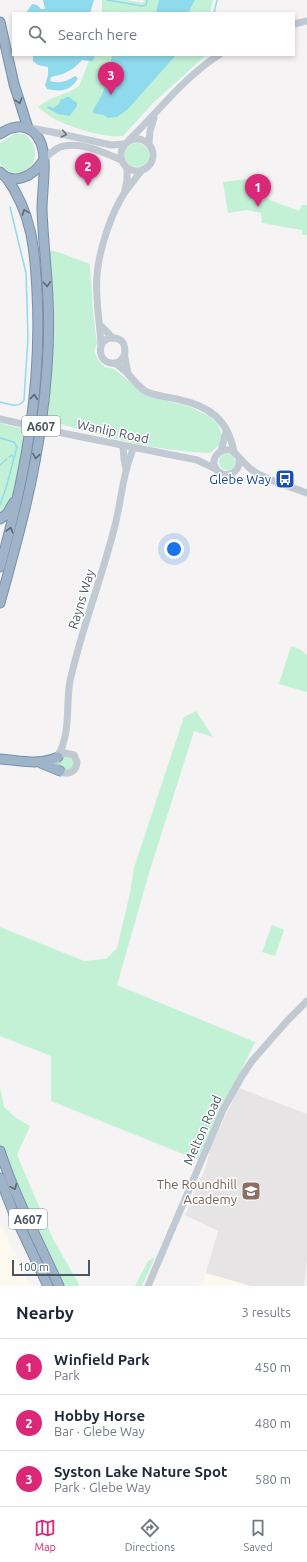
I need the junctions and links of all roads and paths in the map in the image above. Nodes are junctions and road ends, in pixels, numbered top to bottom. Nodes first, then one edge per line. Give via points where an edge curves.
1 (307, 21) edge
2 (0, 22) edge
3 (295, 24) edge
4 (218, 56) edge
5 (154, 116) junction
6 (29, 128) junction
7 (0, 134) edge
8 (127, 142) junction
9 (149, 143) junction
10 (43, 160) junction
11 (121, 160) junction
12 (127, 168) junction
13 (142, 170) junction
14 (3, 176) edge
15 (125, 193) junction
16 (100, 325) junction
17 (113, 338) junction
18 (101, 345) junction
19 (124, 356) junction
20 (115, 363) junction
21 (128, 374) junction
22 (0, 419) edge
23 (226, 431) junction
24 (123, 446) junction
25 (133, 448) junction
26 (221, 451) junction
27 (234, 452) junction
28 (215, 457) junction
29 (239, 459) junction
30 (197, 460) junction
31 (216, 469) junction
32 (126, 470) junction
33 (236, 470) junction
34 (253, 471) junction
35 (21, 486) junction
36 (307, 493) edge
37 (0, 519) edge
38 (0, 567) edge
39 (0, 603) edge
40 (66, 737) junction
41 (74, 756) junction
42 (58, 757) junction
43 (0, 759) edge
44 (40, 762) junction
45 (60, 771) junction
46 (307, 1001) edge
47 (0, 1151) edge
48 (0, 1178) edge
49 (48, 1286) edge
50 (59, 1286) edge
51 (148, 1286) edge

1 - 3 street
2 -> 6 highway via 14,84
4 - 5 street via 185,82
5 - 8 street
5 - 9 street
6 - 7 highway via 16,126
6 -> 8 street via 111,145
6 - 10 highway via 40,140
8 - 9 street via 137,138
8 - 11 street via 120,154
9 - 13 street via 153,150 152,160 150,165
10 - 11 street via 65,145 95,149
10 - 14 highway via 35,171 26,177
10 -> 39 highway, A607 via 42,208 48,329 42,417 21,530
11 - 12 street
12 - 13 street
12 - 15 street
13 - 15 street
35 -> 14 highway, A607 via 34,400 39,329 38,294 31,230 19,197
15 - 16 street via 112,218 97,275
16 - 17 street
16 - 18 street
17 - 18 street
17 - 19 street via 123,342
18 - 20 street via 101,356 104,360
19 - 20 street
19 - 21 street
20 - 21 street
21 - 23 street via 148,392 200,406 212,412 223,422
22 - 24 street, Wanlip Road, bridge
23 - 26 street
23 - 27 street
24 - 25 street, Wanlip Road
24 - 32 street, Rayns Way
25 - 30 street, Wanlip Road
25 - 32 street, Rayns Way
26 - 27 street
26 - 28 street
27 - 29 street
28 - 30 street, Wanlip Road
28 - 31 street
29 - 33 street
29 - 34 street
30 - 31 street, Wanlip Road
31 - 33 street via 227,475
32 - 40 street, Rayns Way via 114,532 70,682
33 - 34 street
34 - 36 street
35 - 37 highway via 11,509
38 -> 35 highway, A607
40 - 41 street, Rayns Way
40 - 42 street, Rayns Way
41 - 42 street via 65,753
41 - 45 street via 77,762 75,770 68,774
42 - 44 highway
42 - 45 street via 56,765
43 - 44 highway
44 - 45 highway
46 - 51 street, Melton Road via 286,1021 242,1076 220,1116
47 -> 50 highway, A607
48 - 49 highway, A607

